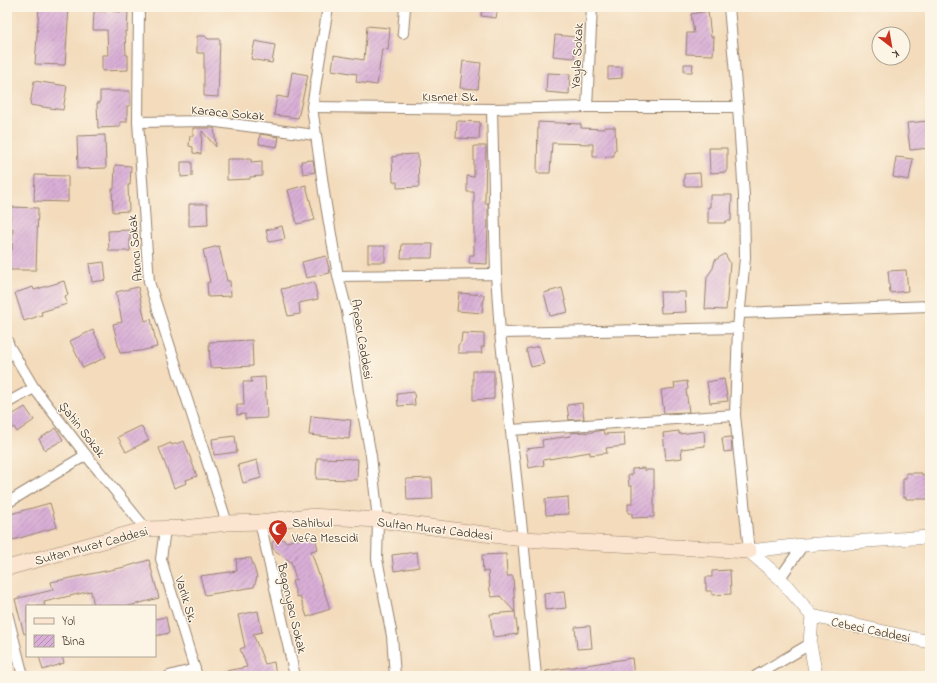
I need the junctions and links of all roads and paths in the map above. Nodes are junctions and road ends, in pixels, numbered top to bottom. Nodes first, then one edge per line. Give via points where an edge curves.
1 (139, 7) edge
2 (328, 7) edge
3 (405, 7) edge
4 (592, 7) edge
5 (729, 7) edge
6 (403, 33) dead end
7 (312, 107) junction
8 (587, 107) junction
9 (738, 107) junction
10 (492, 109) junction
11 (138, 122) junction
12 (315, 135) junction
13 (496, 274) junction
14 (338, 276) junction
15 (930, 306) edge
16 (739, 313) junction
17 (738, 328) junction
18 (500, 333) junction
19 (7, 340) edge
20 (34, 388) junction
21 (7, 403) edge
22 (736, 415) junction
23 (511, 430) junction
24 (86, 455) junction
25 (7, 503) edge
26 (378, 520) junction
27 (260, 522) junction
28 (227, 523) junction
29 (146, 528) junction
30 (165, 528) junction
31 (930, 537) edge
32 (523, 540) junction
33 (804, 545) junction
34 (749, 551) junction
35 (7, 568) edge
36 (780, 578) junction
37 (7, 613) edge
38 (812, 616) junction
39 (930, 642) edge
40 (810, 644) junction
41 (196, 672) edge
42 (23, 676) edge
43 (169, 676) edge
44 (295, 676) edge
45 (395, 676) edge
46 (536, 676) edge
47 (756, 676) edge
48 (816, 676) edge

1 - 11 street, Akıncı Sokak
2 - 7 street, Arpacı Caddesi
3 - 6 street
4 - 8 street, Yayla Sokak
5 - 9 street
7 - 10 street, Kısmet Sk.
7 - 12 street, Arpacı Caddesi
8 - 9 street, Kısmet Sk.
8 - 10 street, Kısmet Sk.
9 - 16 street via 745,258
10 - 13 street
11 - 12 street, Karaca Sokak via 209,121
11 - 28 street, Akıncı Sokak via 149,282
12 - 14 street, Arpacı Caddesi
13 - 14 street
13 - 18 street
14 - 26 street, Arpacı Caddesi via 347,311 371,456
15 - 16 street
16 - 17 street
17 - 18 street
17 - 22 street
18 - 23 street
19 - 20 street, Şahin Sokak
20 - 21 street
20 - 24 street, Şahin Sokak
22 - 23 street
22 - 34 street
23 - 32 street
24 - 25 street
24 - 29 street, Şahin Sokak
26 - 27 main road, Sultan Murat Caddesi via 310,516
26 - 32 main road, Sultan Murat Caddesi
26 - 45 street, Arpacı Caddesi via 377,559 392,636
27 - 28 main road, Sultan Murat Caddesi
27 - 44 street, Begonyacı Sokak
28 - 30 main road, Sultan Murat Caddesi
29 - 30 main road, Sultan Murat Caddesi
29 - 35 main road, Sultan Murat Caddesi
30 - 41 street, Varlık Sk. via 161,559
31 - 33 street
32 - 34 main road, Sultan Murat Caddesi
32 - 46 street
33 - 34 street
33 - 36 street
34 - 36 street
36 - 38 street
37 - 42 street
38 - 39 street, Cebeci Caddesi
38 - 40 street
40 - 47 street
40 - 48 street
41 - 43 street

